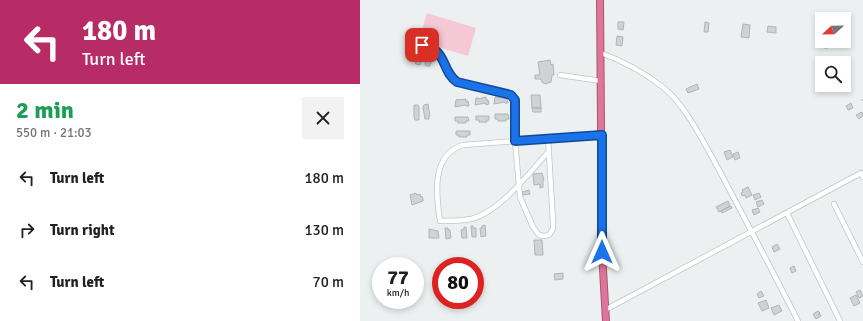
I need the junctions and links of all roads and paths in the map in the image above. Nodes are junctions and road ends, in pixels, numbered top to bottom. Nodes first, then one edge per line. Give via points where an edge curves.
1 (600, 0) edge
2 (422, 45) dead end
3 (601, 53) junction
4 (560, 75) dead end
5 (601, 81) junction
6 (602, 135) junction
7 (548, 138) junction
8 (515, 141) junction
9 (549, 151) junction
10 (863, 177) edge
11 (519, 184) junction
12 (834, 204) dead end
13 (787, 213) junction
14 (753, 232) junction
15 (863, 262) edge
16 (605, 310) junction
17 (606, 321) edge
18 (798, 321) edge
19 (840, 321) edge

1 - 3 highway
2 - 8 street via 434,49 441,56 451,78 457,82 511,95 515,100
3 - 5 highway
3 - 14 street via 622,60 664,88 678,102
4 - 5 street
5 - 6 highway
6 - 7 street
6 - 16 highway via 602,252
7 - 8 street
7 - 9 street
8 - 11 street
8 - 11 street via 463,145 449,153 439,171 437,189 440,221 472,218 482,214 500,202
9 - 11 street
9 - 11 street via 553,222 553,229 549,235 539,235 533,227 520,197
10 - 13 street via 861,173
12 - 15 street
13 - 14 street
13 - 19 street
14 - 16 street
14 - 18 street
16 - 17 highway

